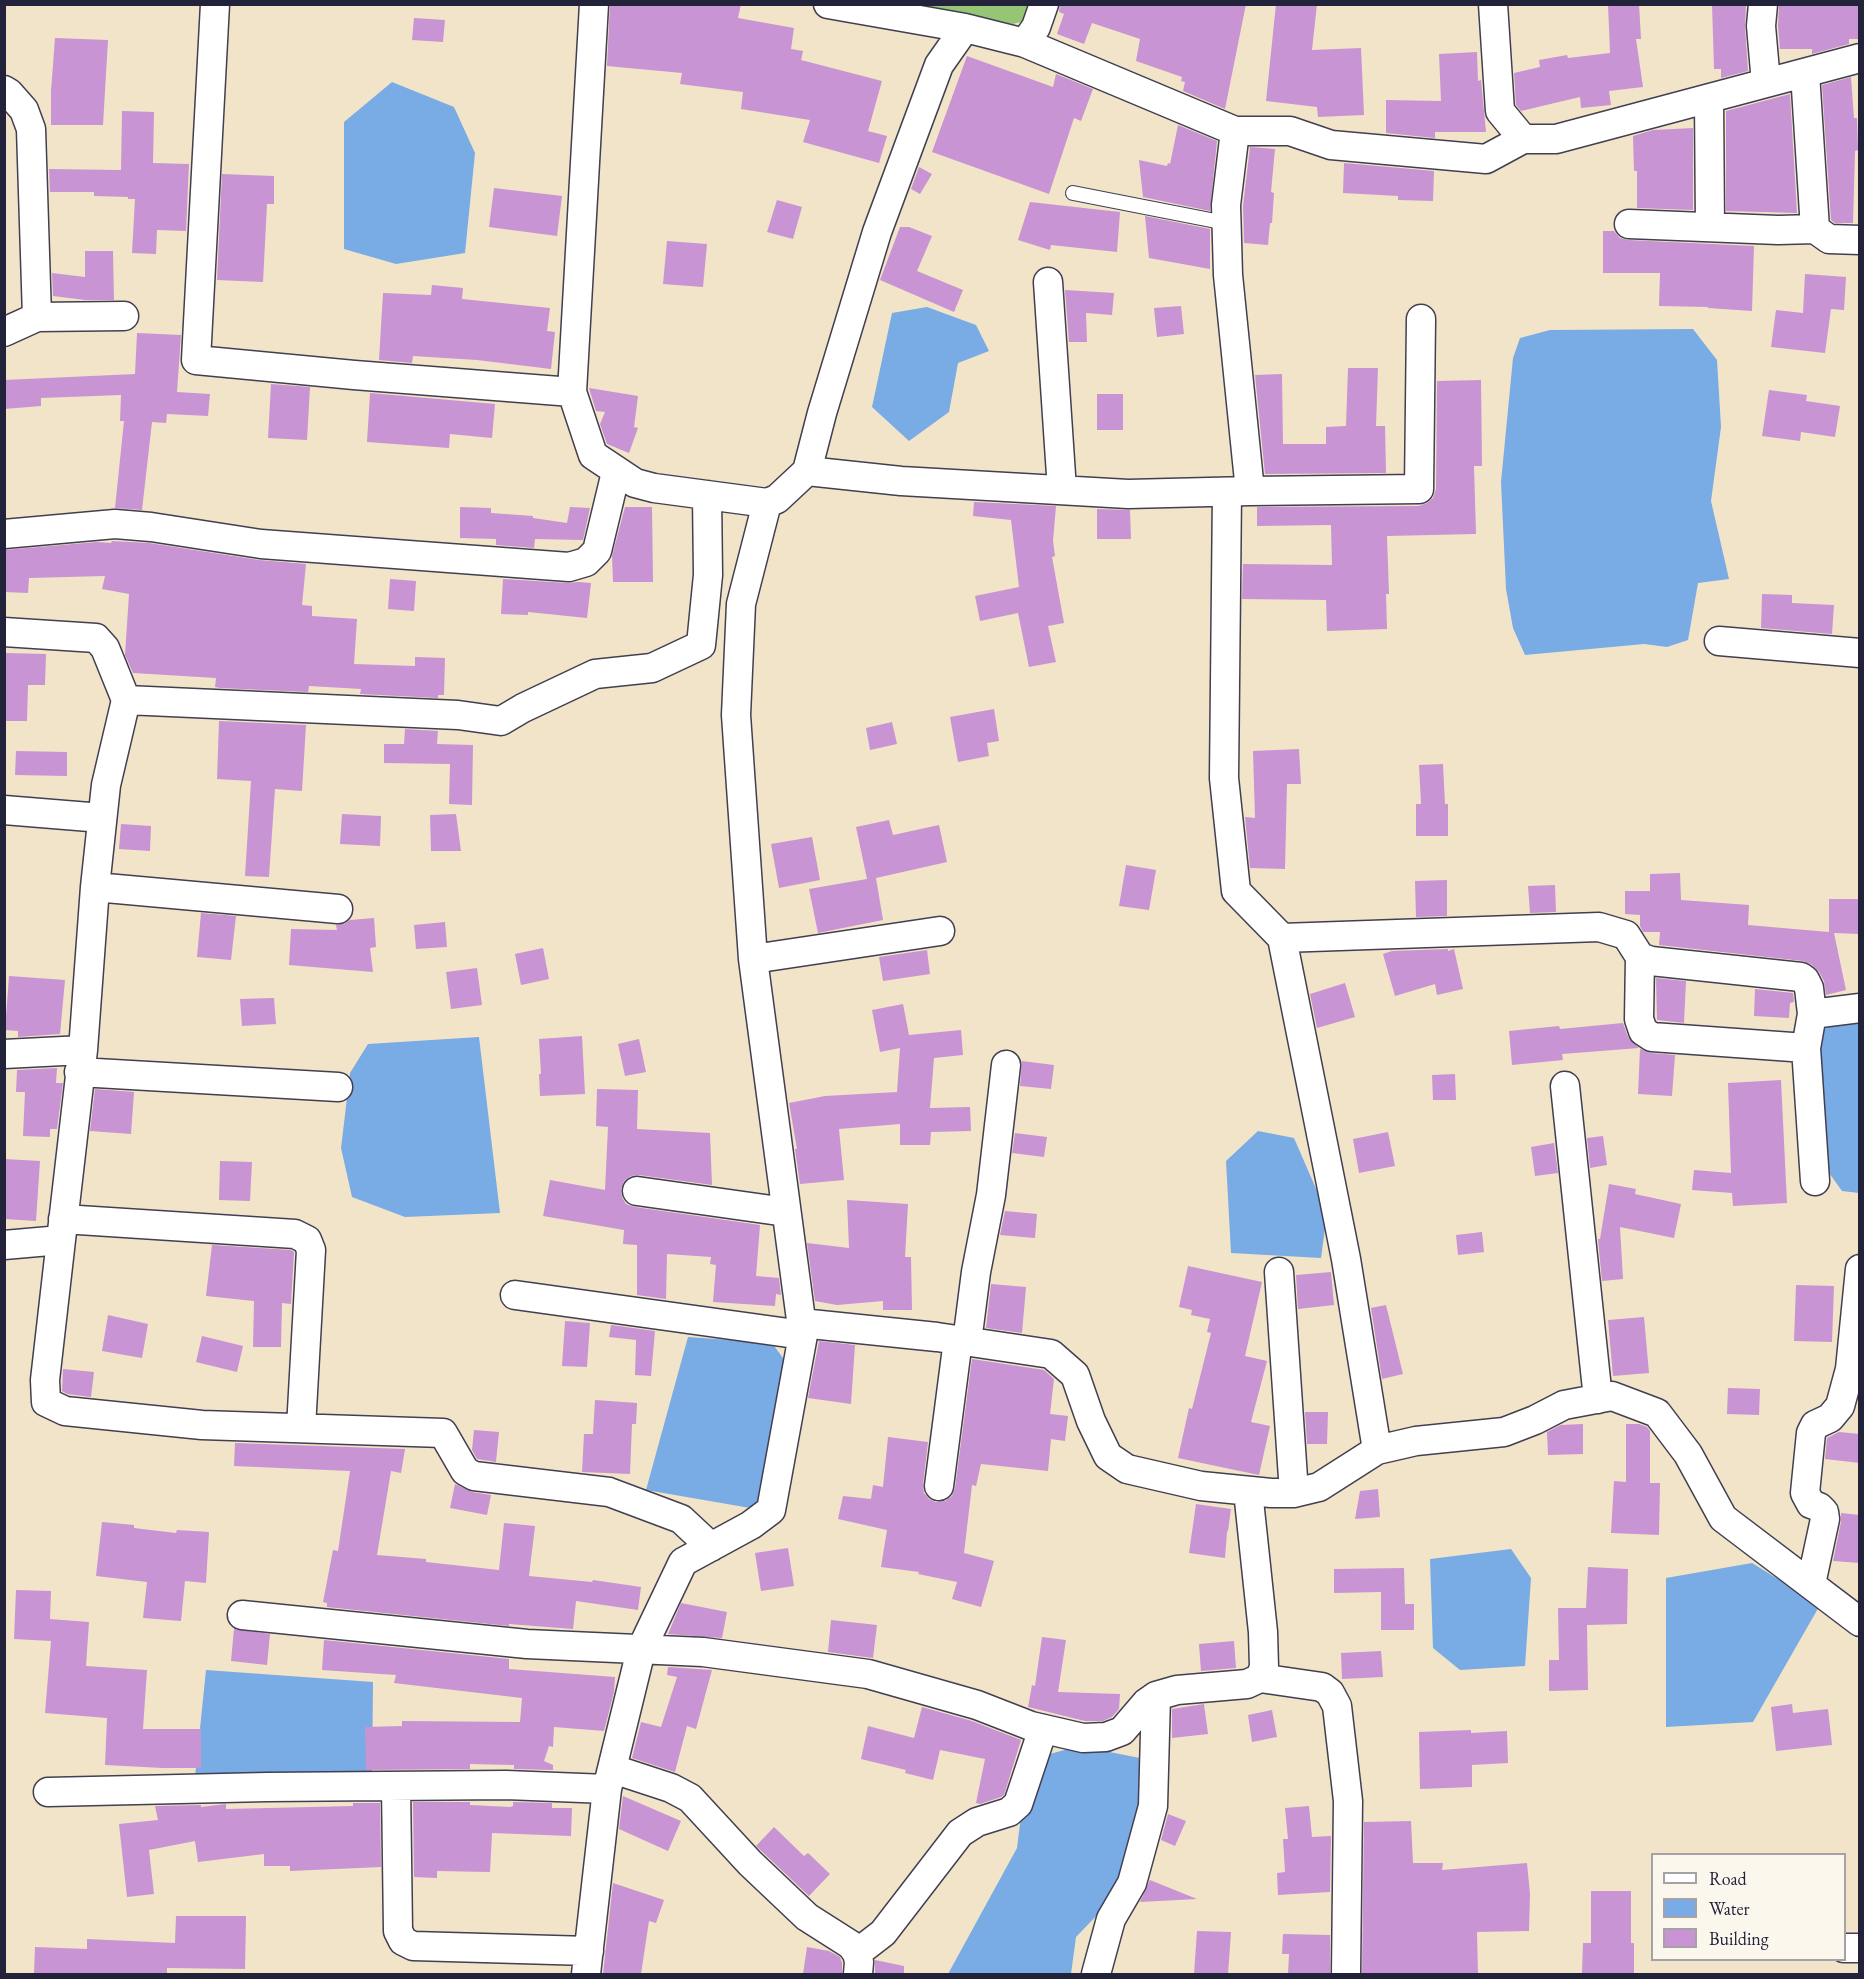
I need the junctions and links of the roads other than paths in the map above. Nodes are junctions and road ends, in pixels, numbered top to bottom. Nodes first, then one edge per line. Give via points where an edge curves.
1 (215, 4) edge
2 (594, 4) edge
3 (828, 4) edge
4 (1044, 4) edge
5 (1493, 4) edge
6 (1763, 4) edge
7 (965, 28) junction
8 (1025, 43) junction
9 (1860, 58) edge
10 (1805, 73) junction
11 (1766, 83) junction
12 (4, 90) edge
13 (1709, 99) junction
14 (1235, 131) junction
15 (1523, 140) junction
16 (1073, 193) dead end
17 (1227, 223) junction
18 (1629, 224) dead end
19 (1710, 228) junction
20 (1815, 229) junction
21 (1860, 240) edge
22 (1048, 282) dead end
23 (124, 316) dead end
24 (37, 317) junction
25 (1421, 320) dead end
26 (4, 332) edge
27 (572, 392) junction
28 (807, 471) junction
29 (616, 472) junction
30 (1062, 490) junction
31 (1238, 491) junction
32 (707, 495) junction
33 (767, 503) junction
34 (4, 534) edge
35 (4, 632) edge
36 (1719, 642) dead end
37 (1860, 653) edge
38 (126, 700) junction
39 (4, 810) edge
40 (102, 818) junction
41 (95, 887) junction
42 (338, 909) dead end
43 (940, 931) dead end
44 (1282, 938) junction
45 (1640, 957) junction
46 (753, 959) junction
47 (1860, 1008) edge
48 (1812, 1014) junction
49 (1806, 1048) junction
50 (4, 1054) edge
51 (81, 1061) junction
52 (1006, 1065) dead end
53 (1565, 1086) dead end
54 (338, 1087) dead end
55 (1815, 1181) dead end
56 (637, 1191) dead end
57 (786, 1212) junction
58 (62, 1229) junction
59 (4, 1245) edge
60 (1860, 1269) edge
61 (1279, 1272) dead end
62 (515, 1295) dead end
63 (802, 1329) junction
64 (962, 1341) junction
65 (1598, 1399) junction
66 (301, 1428) junction
67 (1377, 1450) junction
68 (939, 1486) dead end
69 (1248, 1491) junction
70 (1294, 1493) junction
71 (711, 1547) junction
72 (1810, 1584) junction
73 (242, 1615) dead end
74 (1860, 1622) edge
75 (641, 1650) junction
76 (1260, 1678) junction
77 (1156, 1696) junction
78 (1043, 1729) junction
79 (610, 1779) junction
80 (396, 1786) junction
81 (48, 1792) dead end
82 (588, 1963) edge
83 (857, 1964) edge
84 (1096, 1974) edge
85 (1346, 1974) edge

1 - 27 street via 196,360
2 - 27 street
3 - 7 street
4 - 8 street
5 - 15 street via 1500,111
6 - 11 street
7 - 8 street
7 - 28 street via 939,64 877,232
8 - 14 street
9 - 10 street
10 - 11 street
10 - 20 street
11 - 13 street
12 - 24 street via 24,110 31,129
13 - 15 street via 1556,139
13 - 19 street
14 - 15 street via 1290,131 1331,145 1486,159
14 - 17 street
16 - 17 lane
17 - 31 street
18 - 19 street
19 - 20 street
20 - 21 street via 1829,239
22 - 30 street
23 - 24 street
24 - 26 street
25 - 31 street via 1419,489
27 - 29 street via 593,455
28 - 30 street
28 - 33 street via 777,499
29 - 32 street via 654,488
29 - 34 street via 597,551 586,562 568,567 261,544 115,524
30 - 31 street via 1128,494
31 - 44 street via 1224,778 1236,891
32 - 33 street
32 - 38 street via 708,575 701,645 652,668 595,674 501,721 458,715
33 - 46 street via 741,604 736,715
35 - 38 street via 96,638 105,648
36 - 37 street
38 - 40 street
39 - 40 street
40 - 41 street
41 - 42 street
41 - 51 street
43 - 46 street
44 - 45 street via 1599,927 1626,935
44 - 67 street via 1346,1259
45 - 48 street via 1801,977 1809,988
45 - 49 street via 1640,1019 1643,1030 1652,1037
46 - 57 street
47 - 48 street
48 - 49 street
49 - 55 street
50 - 51 street
51 - 54 street
51 - 58 street
52 - 64 street via 991,1195
53 - 65 street
56 - 57 street
57 - 63 street
58 - 59 street
58 - 66 street via 45,1380 46,1402 65,1411 202,1425
58 - 66 street via 295,1234 307,1240 311,1251
60 - 72 street via 1850,1369 1840,1406 1830,1418 1815,1425 1811,1433 1805,1493 1811,1504 1824,1512 1825,1519
61 - 70 street
62 - 63 street
63 - 64 street
63 - 71 street via 771,1510
64 - 68 street
64 - 69 street via 1051,1354 1075,1375 1090,1421 1108,1456 1127,1469 1201,1486
65 - 67 street via 1564,1405 1504,1432 1416,1441
65 - 72 street via 1612,1396 1657,1413 1688,1454 1723,1518
66 - 71 street via 443,1433 465,1471 474,1476 609,1492 681,1519
67 - 70 street via 1319,1487
69 - 70 street
69 - 76 street via 1263,1632 1264,1667
71 - 75 street via 682,1562
72 - 74 street
73 - 75 street via 527,1644
75 - 78 street via 703,1652 868,1674
75 - 79 street
76 - 77 street via 1247,1684 1177,1690
76 - 85 street via 1322,1687 1337,1706 1348,1801
77 - 78 street via 1122,1731 1106,1737 1083,1738
77 - 84 street via 1153,1806 1132,1883 1111,1919
78 - 83 street via 1018,1804 1009,1812 977,1822 960,1833
79 - 80 street
79 - 82 street
79 - 83 street via 670,1788 690,1798 807,1917 851,1945
80 - 81 street
80 - 82 street via 398,1931 403,1941 413,1946

